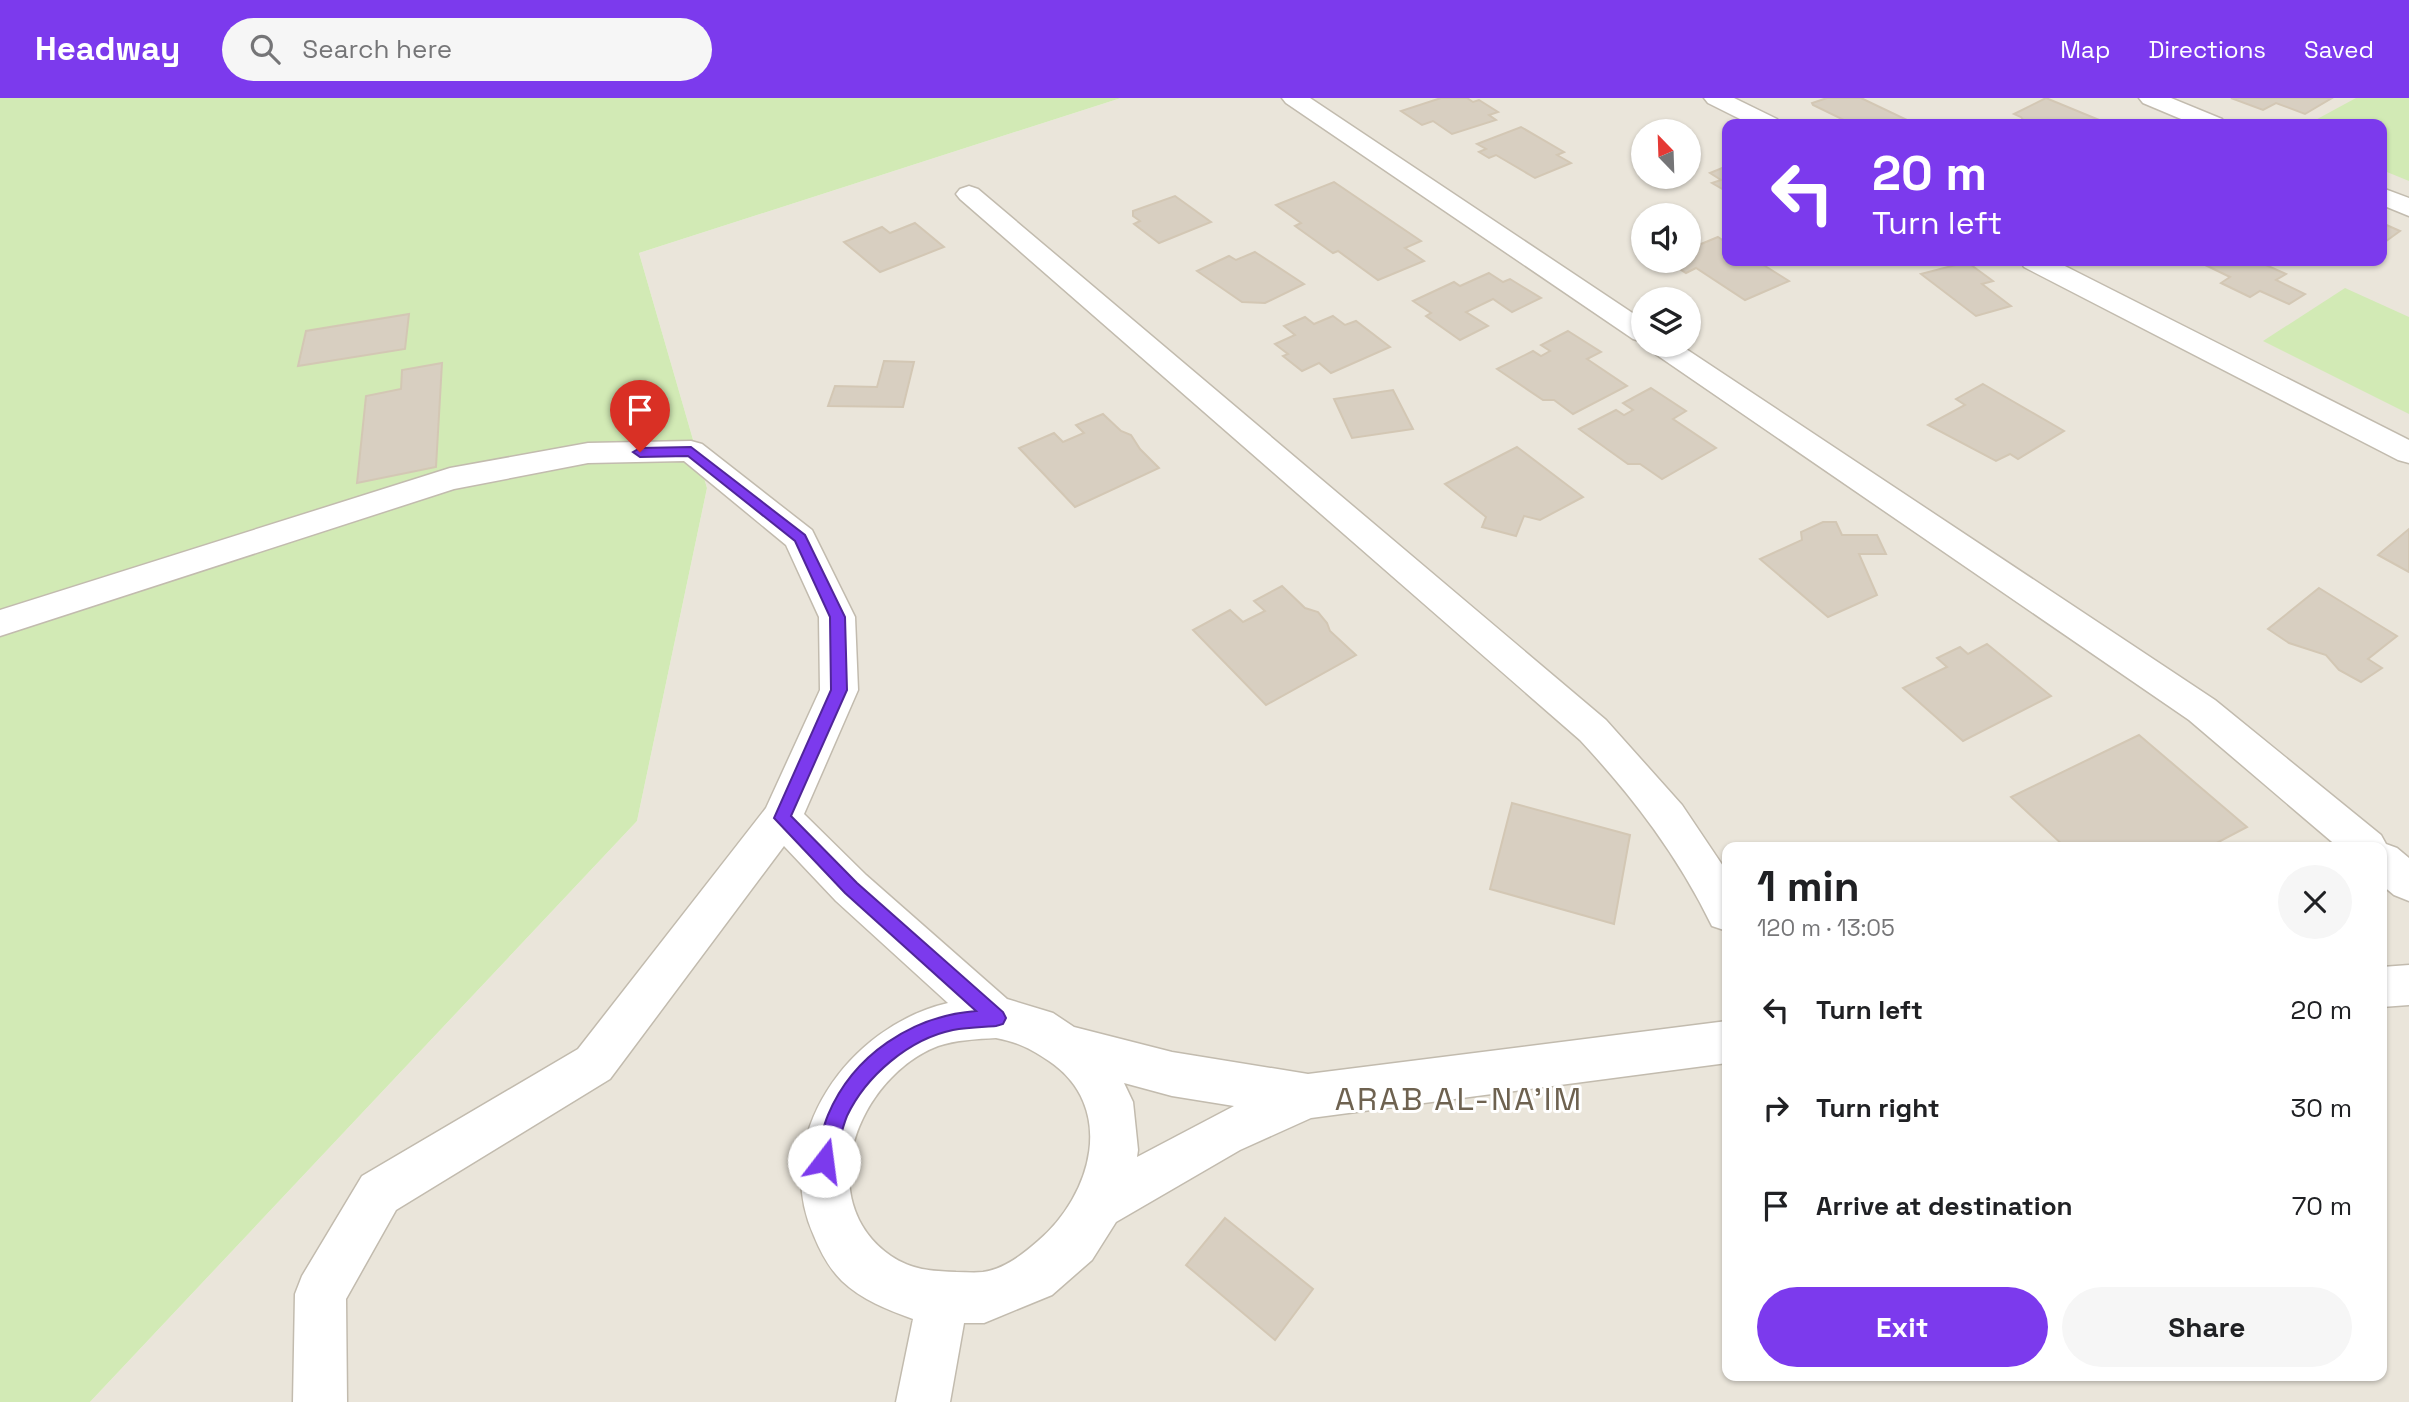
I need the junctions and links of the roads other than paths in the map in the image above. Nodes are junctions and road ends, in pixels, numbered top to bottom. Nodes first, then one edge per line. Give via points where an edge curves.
1 (1294, 98) edge
2 (1716, 98) edge
3 (2151, 98) edge
4 (1758, 119) edge
5 (2201, 119) edge
6 (969, 194) dead end
7 (2387, 198) edge
8 (2409, 208) edge
9 (2044, 266) edge
10 (1631, 325) edge
11 (1679, 357) edge
12 (2409, 453) edge
13 (0, 623) edge
14 (782, 818) junction
15 (2361, 842) edge
16 (2387, 864) edge
17 (2409, 883) edge
18 (1722, 904) edge
19 (2409, 985) edge
20 (2387, 987) edge
21 (996, 1018) junction
22 (1722, 1043) edge
23 (1070, 1047) junction
24 (1308, 1096) junction
25 (1102, 1203) junction
26 (942, 1300) junction
27 (320, 1402) edge
28 (923, 1402) edge

1 - 10 street
2 - 4 street
3 - 5 street
6 - 18 street via 1593,730 1676,825
7 - 8 street
9 - 12 street
11 - 15 street via 2193,704
13 - 14 street via 450,479 588,453 691,451 800,538 837,617 839,690
14 - 21 street via 851,888
14 - 27 street via 594,1064 379,1193 320,1294
16 - 17 street
19 - 20 street
21 - 23 street via 1036,1027
21 - 26 street via 954,1021 932,1028 910,1037 874,1063 841,1108 824,1161 828,1205 846,1247 897,1288
22 - 24 street
23 - 24 street via 1172,1074
23 - 25 street via 1096,1077 1112,1117 1114,1160
24 - 25 street via 1223,1133
25 - 26 street via 1077,1243 1039,1275 990,1296
26 - 28 street

